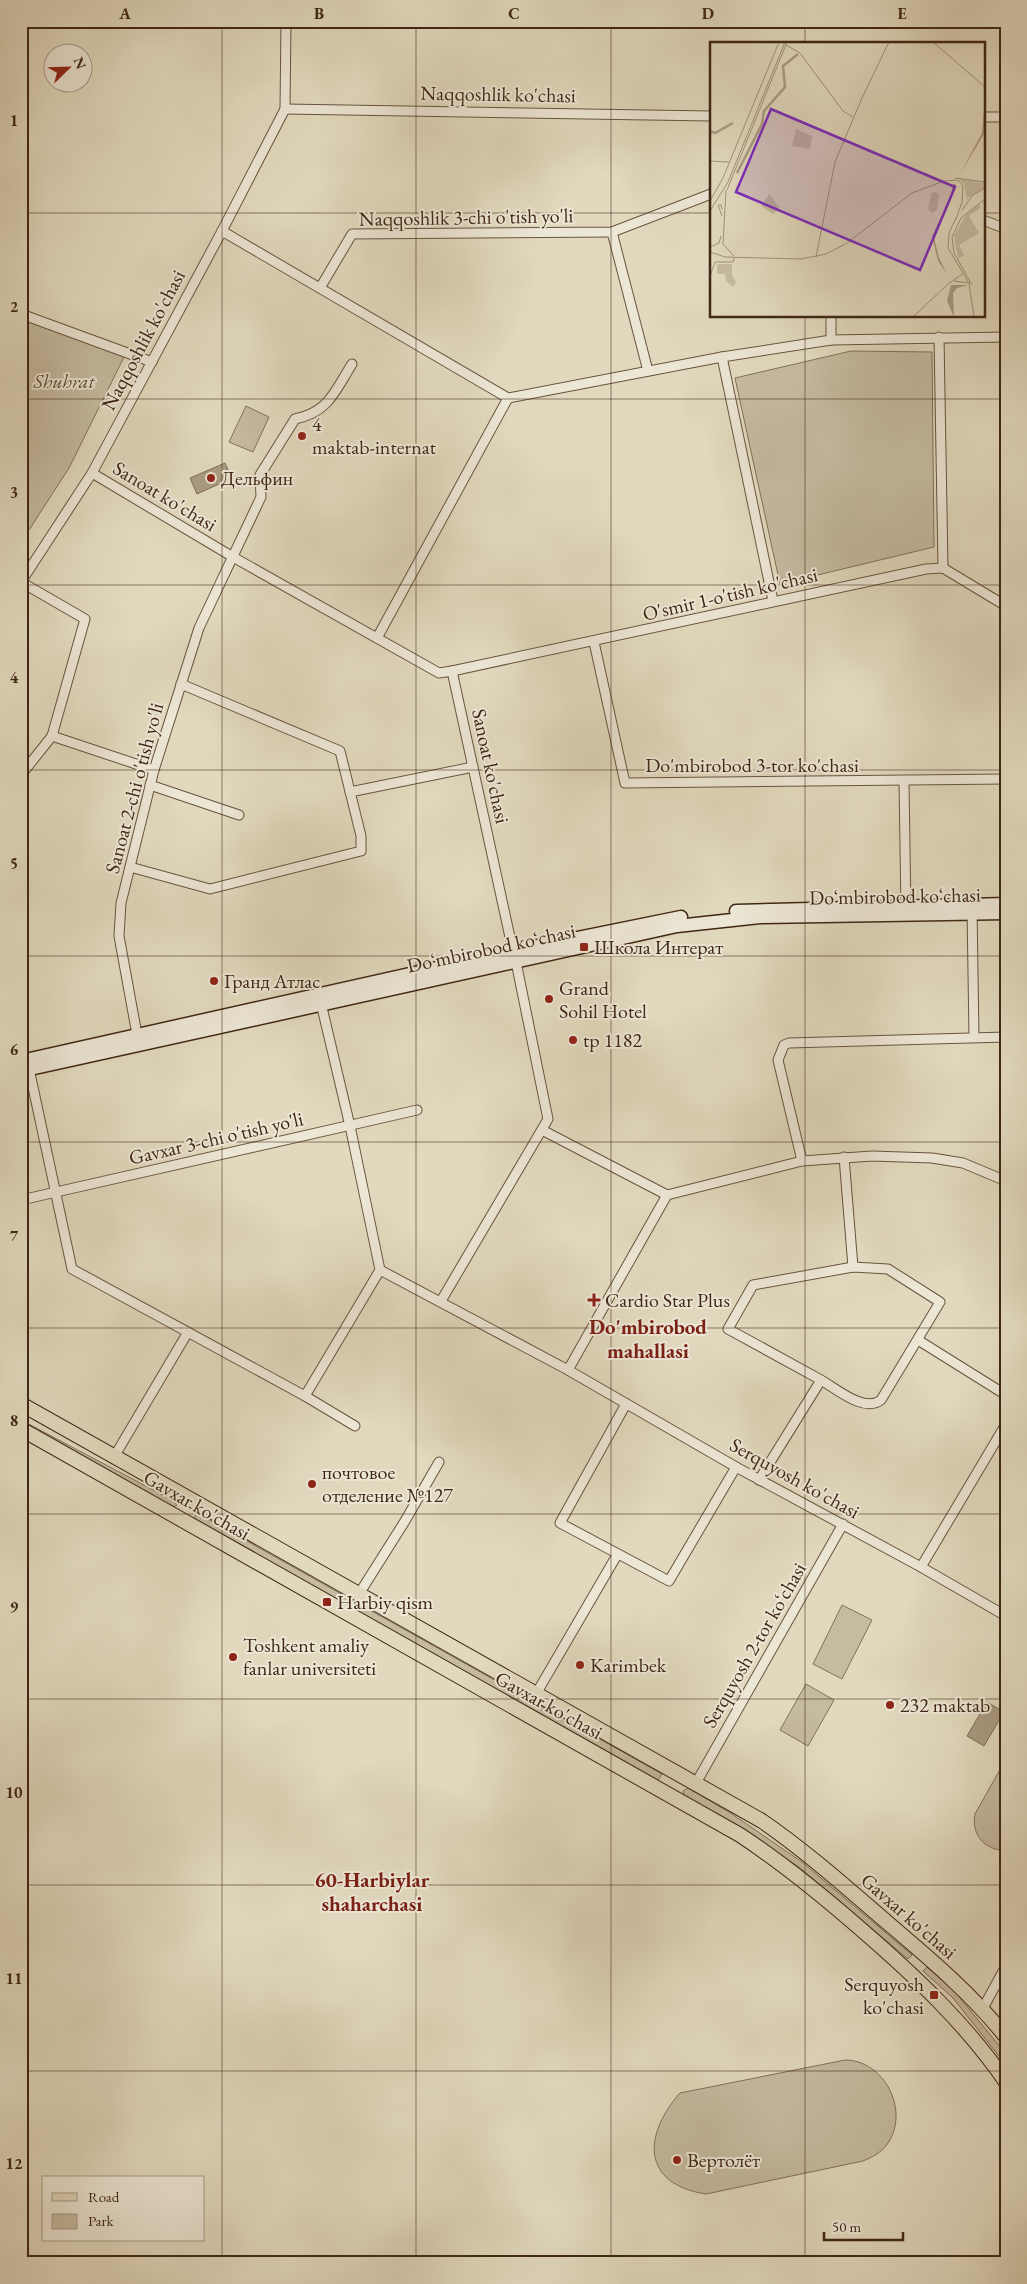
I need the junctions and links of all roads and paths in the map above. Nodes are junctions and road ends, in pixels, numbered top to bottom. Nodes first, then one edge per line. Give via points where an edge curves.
1 (286, 21) edge
2 (285, 109) junction
3 (710, 116) edge
4 (984, 117) edge
5 (1006, 118) edge
6 (710, 194) edge
7 (984, 220) edge
8 (1006, 229) edge
9 (222, 231) junction
10 (612, 232) junction
11 (320, 288) junction
12 (21, 314) edge
13 (831, 318) edge
14 (939, 337) junction
15 (1006, 338) edge
16 (831, 340) junction
17 (722, 357) junction
18 (152, 362) junction
19 (352, 364) dead end
20 (648, 371) junction
21 (508, 398) junction
22 (92, 473) junction
23 (234, 553) junction
24 (943, 568) junction
25 (21, 582) edge
26 (772, 601) junction
27 (1006, 606) edge
28 (376, 638) junction
29 (594, 642) junction
30 (452, 671) junction
31 (181, 684) junction
32 (52, 736) junction
33 (473, 767) junction
34 (154, 770) junction
35 (21, 775) edge
36 (1006, 779) edge
37 (904, 782) junction
38 (150, 785) junction
39 (350, 792) junction
40 (239, 815) dead end
41 (130, 867) junction
42 (1006, 904) edge
43 (906, 910) junction
44 (972, 910) junction
45 (1006, 913) edge
46 (514, 957) junction
47 (320, 1000) junction
48 (974, 1037) junction
49 (1006, 1037) edge
50 (138, 1040) junction
51 (25, 1065) edge
52 (417, 1110) dead end
53 (350, 1126) junction
54 (542, 1130) junction
55 (844, 1157) junction
56 (802, 1161) junction
57 (1006, 1181) edge
58 (55, 1192) junction
59 (667, 1195) junction
60 (21, 1200) edge
61 (853, 1267) junction
62 (380, 1270) junction
63 (441, 1301) junction
64 (188, 1332) junction
65 (918, 1340) junction
66 (568, 1370) junction
67 (821, 1380) junction
68 (306, 1396) junction
69 (1006, 1396) edge
70 (21, 1404) edge
71 (626, 1404) junction
72 (1006, 1424) edge
73 (355, 1426) dead end
74 (21, 1430) edge
75 (114, 1457) junction
76 (439, 1462) dead end
77 (736, 1467) junction
78 (759, 1480) junction
79 (194, 1499) junction
80 (183, 1520) junction
81 (843, 1524) junction
82 (617, 1555) junction
83 (921, 1567) junction
84 (359, 1594) junction
85 (1006, 1616) edge
86 (536, 1694) junction
87 (674, 1771) junction
88 (696, 1783) junction
89 (663, 1791) junction
90 (926, 1955) junction
91 (1006, 1966) edge
92 (913, 1974) junction
93 (982, 2010) junction
94 (1006, 2037) edge
95 (1006, 2082) edge

1 - 2 street, Naqqoshlik ko'chasi
2 - 3 street, Naqqoshlik ko'chasi
2 - 9 street, Naqqoshlik ko'chasi
4 - 5 street
6 - 10 street, Naqqoshlik 3-chi o'tish yo'li
7 - 8 street
9 - 11 street
9 - 18 street, Naqqoshlik ko'chasi
10 - 11 street, Naqqoshlik 3-chi o'tish yo'li via 352,234
10 - 20 street
11 - 21 street
12 - 18 street
13 - 16 street
14 - 15 street
14 - 16 street
14 - 24 street
16 - 17 street
17 - 20 street
17 - 26 street
18 - 22 street, Naqqoshlik ko'chasi
19 - 23 street, Sanoat 2-chi o'tish yo'li via 322,409 295,419 260,475 261,497
20 - 21 street
21 - 28 street
22 - 23 street, Sanoat ko'chasi
22 - 25 street, Naqqoshlik ko'chasi
23 - 28 street, Sanoat ko'chasi
23 - 31 street, Sanoat 2-chi o'tish yo'li via 199,628
24 - 26 street, O'smir 1-o'tish ko'chasi
24 - 27 street
25 - 32 street via 85,620
26 - 29 street, O'smir 1-o'tish ko'chasi
28 - 30 street, Sanoat ko'chasi via 439,673
29 - 30 street, O'smir 1-o'tish ko'chasi
29 - 37 street, Do'mbirobod 3-tor ko'chasi via 624,784
30 - 33 street, Sanoat ko'chasi
31 - 34 street, Sanoat 2-chi o'tish yo'li
31 - 39 street via 340,751
32 - 34 street
32 - 35 street
33 - 39 street
33 - 46 street, Sanoat ko'chasi
34 - 38 street, Sanoat 2-chi o'tish yo'li
36 - 37 street, Do'mbirobod 3-tor ko'chasi
37 - 43 street
38 - 40 street
38 - 41 street, Sanoat 2-chi o'tish yo'li
39 - 41 street via 361,836 361,851 210,889
41 - 50 street, Sanoat 2-chi o'tish yo'li via 118,930
42 - 44 main road, Doʻmbirobod koʻchasi
43 - 44 main road, Doʻmbirobod koʻchasi
43 - 46 main road, Doʻmbirobod koʻchasi via 705,922
44 - 45 main road, Doʻmbirobod koʻchasi
44 - 48 street
46 - 47 main road, Doʻmbirobod koʻchasi
46 - 54 street, Sanoat ko'chasi via 548,1119
47 - 50 main road, Doʻmbirobod koʻchasi
47 - 53 street
48 - 49 street
48 - 56 street via 784,1045 778,1060
50 - 51 main road, Doʻmbirobod koʻchasi
51 - 58 street
52 - 53 street, Gavxar 3-chi o'tish yo'li
53 - 58 street, Gavxar 3-chi o'tish yo'li
53 - 62 street
54 - 59 street
54 - 63 street
55 - 56 street
55 - 57 street via 898,1156 948,1160
55 - 61 street
56 - 59 street
58 - 60 street, Gavxar 3-chi o'tish yo'li
58 - 64 street via 72,1269
59 - 66 street
61 - 65 street via 888,1269 940,1302
61 - 67 street via 753,1285 728,1329
62 - 63 street, Serquyosh ko'chasi
62 - 68 street
63 - 66 street, Serquyosh ko'chasi
64 - 68 street
64 - 75 street
65 - 67 street via 877,1403 864,1404
65 - 69 street
66 - 71 street, Serquyosh ko'chasi
67 - 78 street
68 - 73 street
70 - 75 main road, Gavxar ko'chasi
71 - 77 street, Serquyosh ko'chasi
71 - 82 street via 560,1524
72 - 83 street
74 - 80 main road, Gavxar ko'chasi
75 - 79 main road, Gavxar ko'chasi
76 - 84 street via 406,1522
77 - 78 street, Serquyosh ko'chasi
77 - 82 street via 669,1582
78 - 81 street, Serquyosh ko'chasi
79 - 80 main road
79 - 84 main road, Gavxar ko'chasi
80 - 89 main road, Gavxar ko'chasi
81 - 83 street, Serquyosh ko'chasi
81 - 88 street, Serquyosh 2-tor koʻchasi
82 - 86 street
83 - 85 street, Serquyosh ko'chasi
84 - 86 main road, Gavxar ko'chasi
86 - 87 main road, Gavxar ko'chasi
87 - 88 main road, Gavxar ko'chasi
87 - 89 main road via 675,1784
88 - 90 main road, Gavxar ko'chasi via 792,1842
89 - 92 main road, Gavxar ko'chasi via 740,1835 785,1866
90 - 92 main road
90 - 93 main road, Gavxar ko'chasi
91 - 93 street
92 - 95 main road, Gavxar ko'chasi via 979,2046
93 - 94 main road, Gavxar ko'chasi

